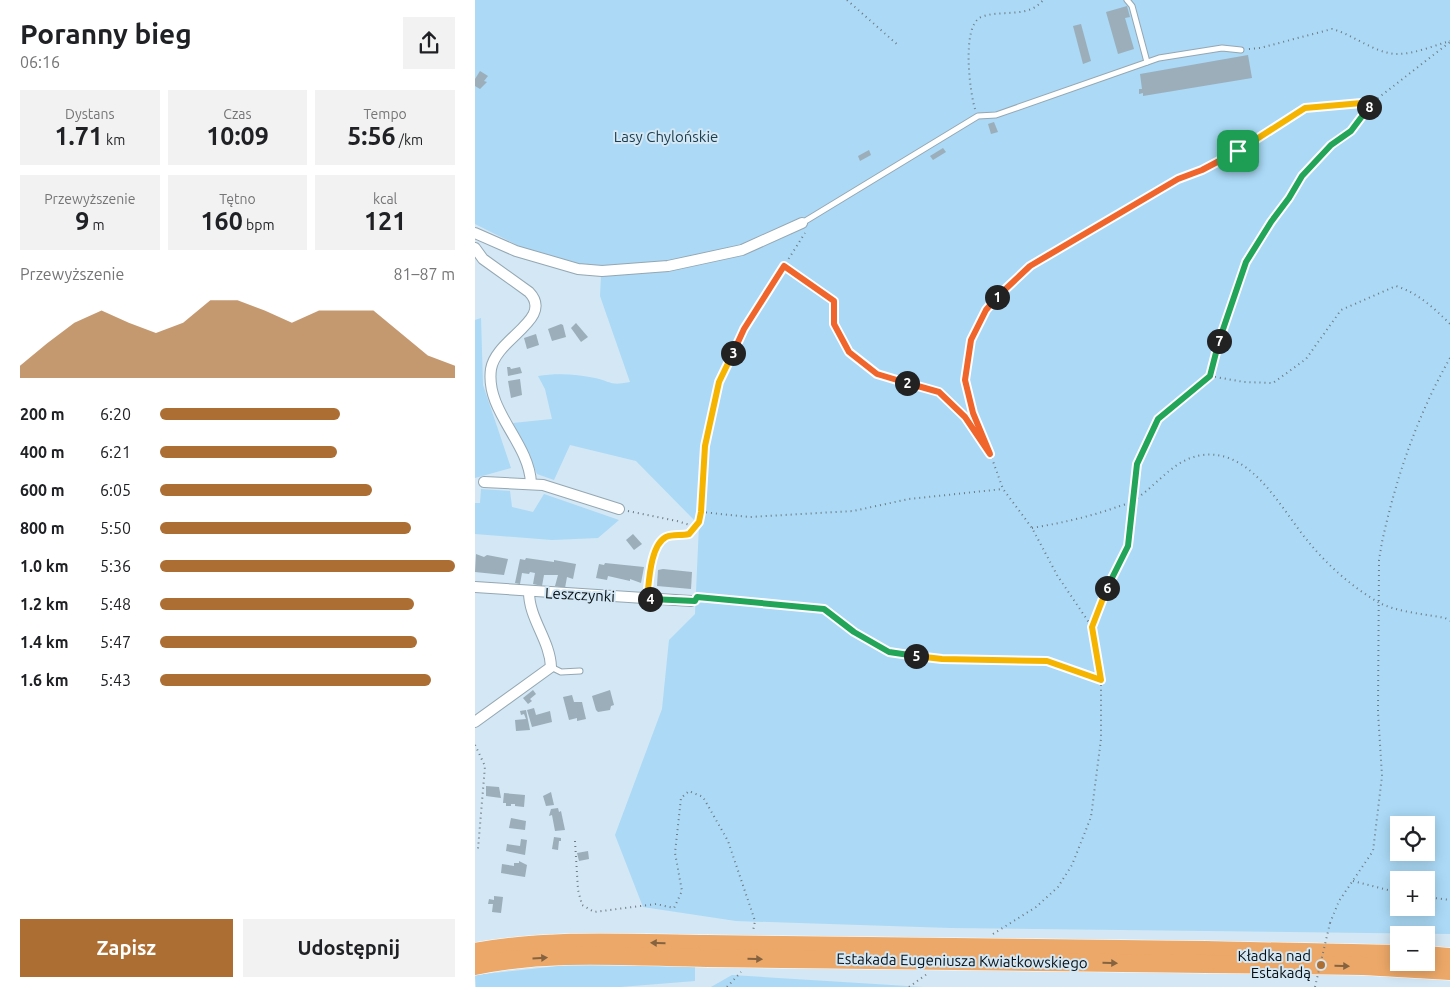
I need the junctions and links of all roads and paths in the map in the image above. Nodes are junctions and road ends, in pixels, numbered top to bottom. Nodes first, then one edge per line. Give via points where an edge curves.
1 (847, 0) edge
2 (1043, 0) edge
3 (1127, 0) edge
4 (1450, 41) edge
5 (899, 46) dead end
6 (1241, 50) joint
7 (1147, 62) junction
8 (1373, 102) junction
9 (978, 116) junction
10 (802, 223) junction
11 (475, 233) edge
12 (475, 248) edge
13 (784, 266) junction
14 (1450, 324) edge
15 (1450, 358) edge
16 (1210, 376) junction
17 (990, 454) junction
18 (484, 482) dead end
19 (531, 483) junction
20 (1003, 489) junction
21 (1133, 501) junction
22 (619, 509) joint
23 (701, 512) junction
24 (696, 527) junction
25 (1032, 528) junction
26 (475, 587) edge
27 (529, 592) junction
28 (647, 599) junction
29 (691, 601) joint
30 (1379, 603) junction
31 (1450, 621) edge
32 (1092, 627) junction
33 (551, 667) junction
34 (580, 671) dead end
35 (1101, 680) junction
36 (475, 722) edge
37 (475, 745) edge
38 (575, 841) dead end
39 (478, 849) dead end
40 (1353, 881) junction
41 (1390, 891) edge
42 (1435, 898) edge
43 (1450, 900) edge
44 (752, 936) dead end
45 (986, 938) dead end
46 (475, 952) edge
47 (1390, 954) edge
48 (1435, 956) edge
49 (1206, 957) junction
50 (1450, 957) edge
51 (475, 966) edge
52 (747, 966) dead end
53 (934, 970) dead end
54 (1450, 971) edge
55 (727, 987) edge
56 (909, 987) edge
57 (1315, 987) edge

1 - 5 path
2 - 9 path via 1025,11 980,18 973,24 969,70 972,100
3 - 7 lane via 1132,6
4 - 6 path via 1395,54 1332,29
4 - 8 path
6 - 7 lane via 1222,48
7 - 9 lane via 996,115
8 - 16 path via 1351,131 1331,145 1302,176 1246,262
8 - 17 path via 1305,108 1238,151 1178,179 1030,266 1004,289 986,310 971,340 965,380 973,413
9 - 10 lane
10 - 11 street via 742,250 667,266 601,271 578,269 525,254
10 - 13 path via 805,233
12 - 19 street via 483,259 529,292 536,304 532,318 498,351 491,382 501,413 531,471
13 - 17 path via 834,301 834,324 849,352 877,374 939,392 965,417
13 - 23 path via 744,329 719,382 705,446
14 - 16 path via 1430,304 1396,286 1341,310 1305,359 1273,383
15 - 30 path via 1425,404 1403,464 1382,542
16 - 21 path via 1158,419 1137,464
17 - 20 path
18 - 19 street
19 - 22 street
20 - 23 path via 909,499 853,511 750,517
20 - 25 path
21 - 25 path via 1094,516
21 - 30 path via 1181,462 1203,455 1224,456 1245,466 1282,505 1326,562
21 - 32 path via 1128,546
22 - 24 path
23 - 24 path
24 - 28 path via 689,534 667,536 655,549
25 - 32 path via 1057,575
26 - 27 street, Leszczynki
27 - 28 street, Leszczynki
27 - 33 street, Leszczynki via 530,607
28 - 29 street, Leszczynki
29 - 35 path via 697,597 824,609 854,632 889,652 942,659 1047,661
30 - 31 path
30 - 40 path via 1378,712 1382,776 1373,851
32 - 35 path
33 - 34 lane via 561,672
33 - 36 street
35 - 45 path via 1101,739 1091,817 1072,866 1058,887 1036,907
37 - 39 path via 485,766
38 - 44 path via 582,904 594,912 656,904 674,908 682,891 675,853 681,798 689,791 703,797 728,841 755,921
40 - 41 path
40 - 57 path, bridge via 1339,901 1330,923
42 - 43 path
49 -> 46 highway, Estakada Eugeniusza Kwiatkowskiego, bridge via 560,942
47 - 49 highway, Estakada Eugeniusza Kwiatkowskiego
48 - 50 highway
51 -> 49 highway, Estakada Eugeniusza Kwiatkowskiego, bridge via 571,957
49 -> 54 highway, Estakada Eugeniusza Kwiatkowskiego
52 - 55 path
53 - 56 path

